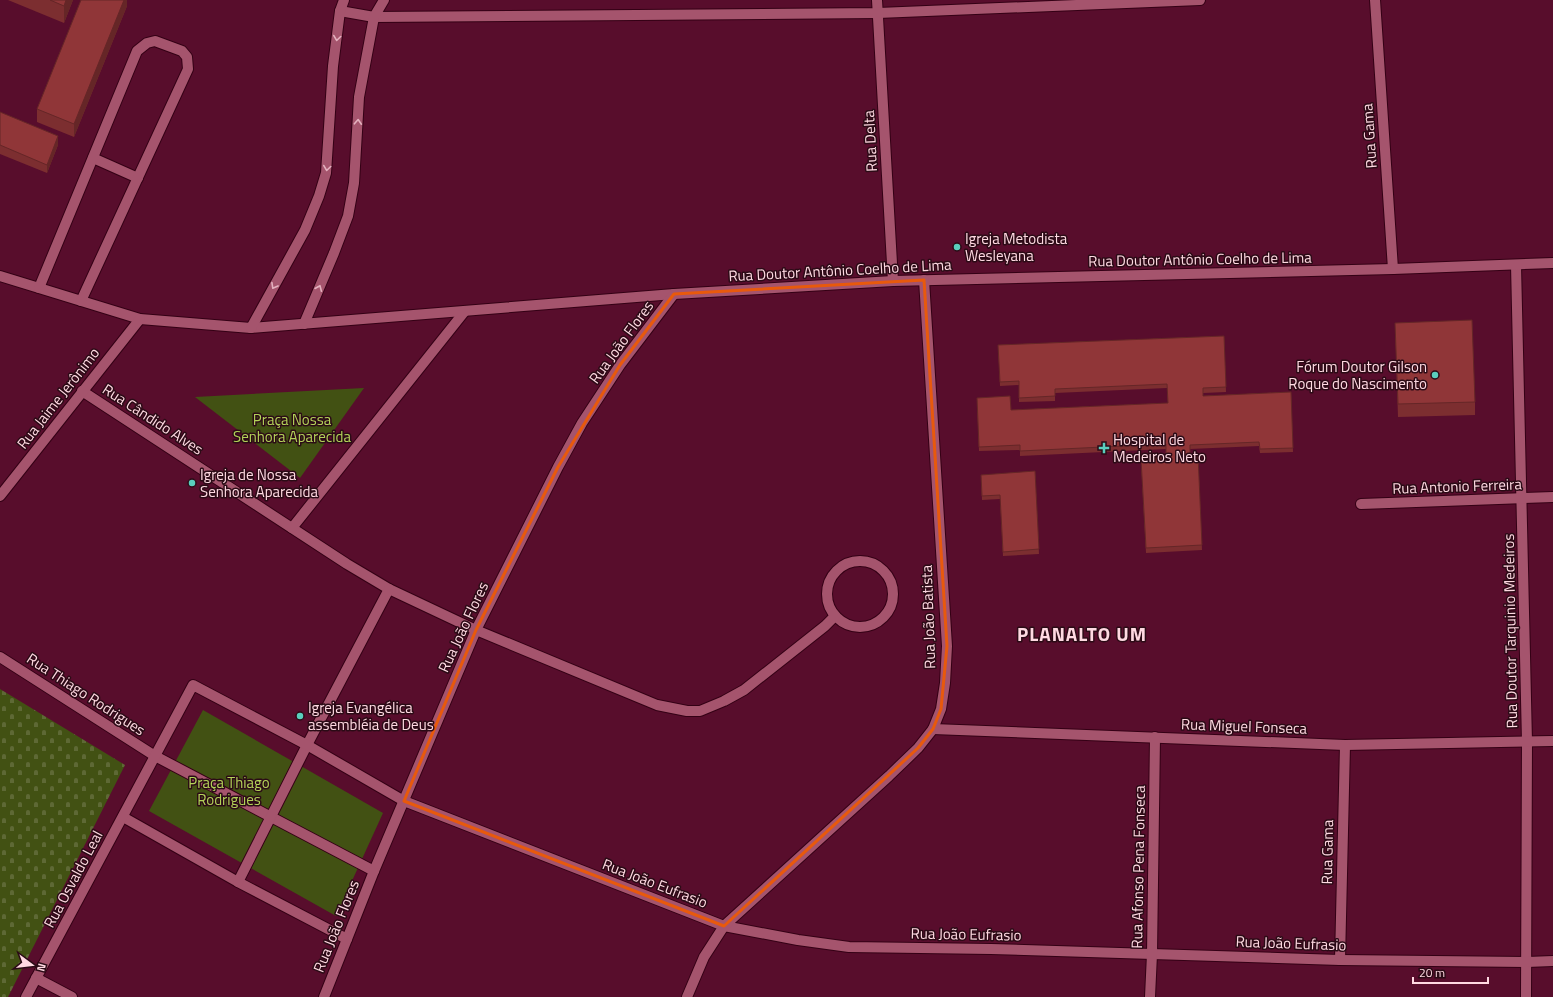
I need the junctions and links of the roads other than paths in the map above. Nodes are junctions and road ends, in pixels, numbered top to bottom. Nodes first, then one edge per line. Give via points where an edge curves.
1 (344, 0) edge
2 (384, 0) edge
3 (877, 0) edge
4 (1200, 0) edge
5 (1375, 0) edge
6 (340, 11) junction
7 (878, 14) junction
8 (374, 17) junction
9 (93, 158) junction
10 (138, 178) junction
11 (1553, 263) edge
12 (1516, 265) junction
13 (1393, 269) junction
14 (0, 276) edge
15 (924, 280) junction
16 (893, 281) junction
17 (39, 288) junction
18 (674, 294) junction
19 (81, 301) junction
20 (465, 310) junction
21 (140, 319) junction
22 (304, 324) junction
23 (251, 328) junction
24 (82, 392) junction
25 (0, 478) edge
26 (9, 484) junction
27 (0, 496) edge
28 (1553, 497) edge
29 (1521, 499) junction
30 (1361, 504) dead end
31 (292, 528) junction
32 (389, 589) junction
33 (835, 616) junction
34 (476, 630) junction
35 (0, 657) edge
36 (933, 729) junction
37 (1155, 737) junction
38 (1553, 741) edge
39 (1527, 742) junction
40 (307, 745) junction
41 (1345, 745) junction
42 (155, 756) junction
43 (404, 801) junction
44 (123, 817) junction
45 (270, 817) junction
46 (374, 871) junction
47 (238, 882) junction
48 (724, 926) junction
49 (347, 939) junction
50 (1152, 954) junction
51 (1340, 960) junction
52 (1553, 961) edge
53 (1527, 962) junction
54 (36, 978) junction
55 (26, 997) edge
56 (72, 997) edge
57 (324, 997) edge
58 (687, 997) edge
59 (1150, 997) edge
60 (1526, 997) edge

1 - 6 street
2 - 8 street
3 - 7 street, Rua Delta
4 - 7 street
5 - 13 street, Rua Gama
6 - 8 street
6 -> 23 street via 333,66 326,173 305,230
7 - 8 street
7 - 16 street, Rua Delta
22 -> 8 street via 348,216 354,183 359,96
9 - 10 street
9 - 10 street via 137,51 147,43 155,41 182,51 187,57 188,69
9 - 17 street
10 - 19 street
11 - 12 street, Rua Doutor Antônio Coelho de Lima
12 - 13 street, Rua Doutor Antônio Coelho de Lima
12 - 29 street, Rua Doutor Tarquinio Medeiros
13 - 15 street, Rua Doutor Antônio Coelho de Lima
14 - 17 street
15 - 16 street, Rua Doutor Antônio Coelho de Lima
15 - 36 street, Rua João Batista via 947,646 942,702
16 - 18 street, Rua Doutor Antônio Coelho de Lima
17 - 19 street
18 - 20 street, Rua Doutor Antônio Coelho de Lima
18 - 34 street, Rua João Flores via 620,365 582,424
19 - 21 street
20 - 22 street
20 - 31 street
21 - 23 street
21 - 24 street, Rua Jaime Jerônimo
22 - 23 street
24 - 26 street, Rua Jaime Jerônimo
24 - 31 street, Rua Cândido Alves
25 - 26 street
26 - 27 street, Rua Jaime Jerônimo
28 - 29 street, Rua Antonio Ferreira
29 - 30 street, Rua Antonio Ferreira
29 - 39 street, Rua Doutor Tarquinio Medeiros
31 - 32 street, Rua Cândido Alves
32 - 34 street, Rua Cândido Alves
32 - 40 street
33 - 33 street via 842,622 858,627 882,619 892,601 893,590 884,570 864,560 842,565 833,573 826,594
33 - 34 street, Rua Cândido Alves via 826,626 744,690 700,711 657,705
34 - 43 street, Rua João Flores
35 - 42 street, Rua Thiago Rodrigues
36 - 37 street, Rua Miguel Fonseca
36 - 48 street, Rua João Batista via 918,748
37 - 41 street, Rua Miguel Fonseca
37 - 50 street, Rua Afonso Pena Fonseca
38 - 39 street, Rua Miguel Fonseca
39 - 41 street, Rua Miguel Fonseca
39 - 53 street, Rua Doutor Tarquinio Medeiros
40 - 42 street via 192,685
40 - 43 street
40 - 45 street
41 - 51 street, Rua Gama
42 - 44 street
42 - 45 street
43 - 46 street, Rua João Flores
43 - 48 street, Rua João Eufrasio
44 - 47 street
44 - 54 street, Rua Osvaldo Leal
45 - 46 street
45 - 47 street
46 - 49 street, Rua João Flores
47 - 49 street
48 - 50 street, Rua João Eufrasio via 849,947
48 - 58 street, Rua João Batista via 704,957
49 - 57 street, Rua João Flores
50 - 51 street, Rua João Eufrasio
50 - 59 street, Rua Afonso Pena Fonseca
51 - 53 street, Rua João Eufrasio
52 - 53 street, Rua João Eufrasio
53 - 60 street, Rua Doutor Tarquinio Medeiros
54 - 55 street, Rua Osvaldo Leal
54 - 56 street

